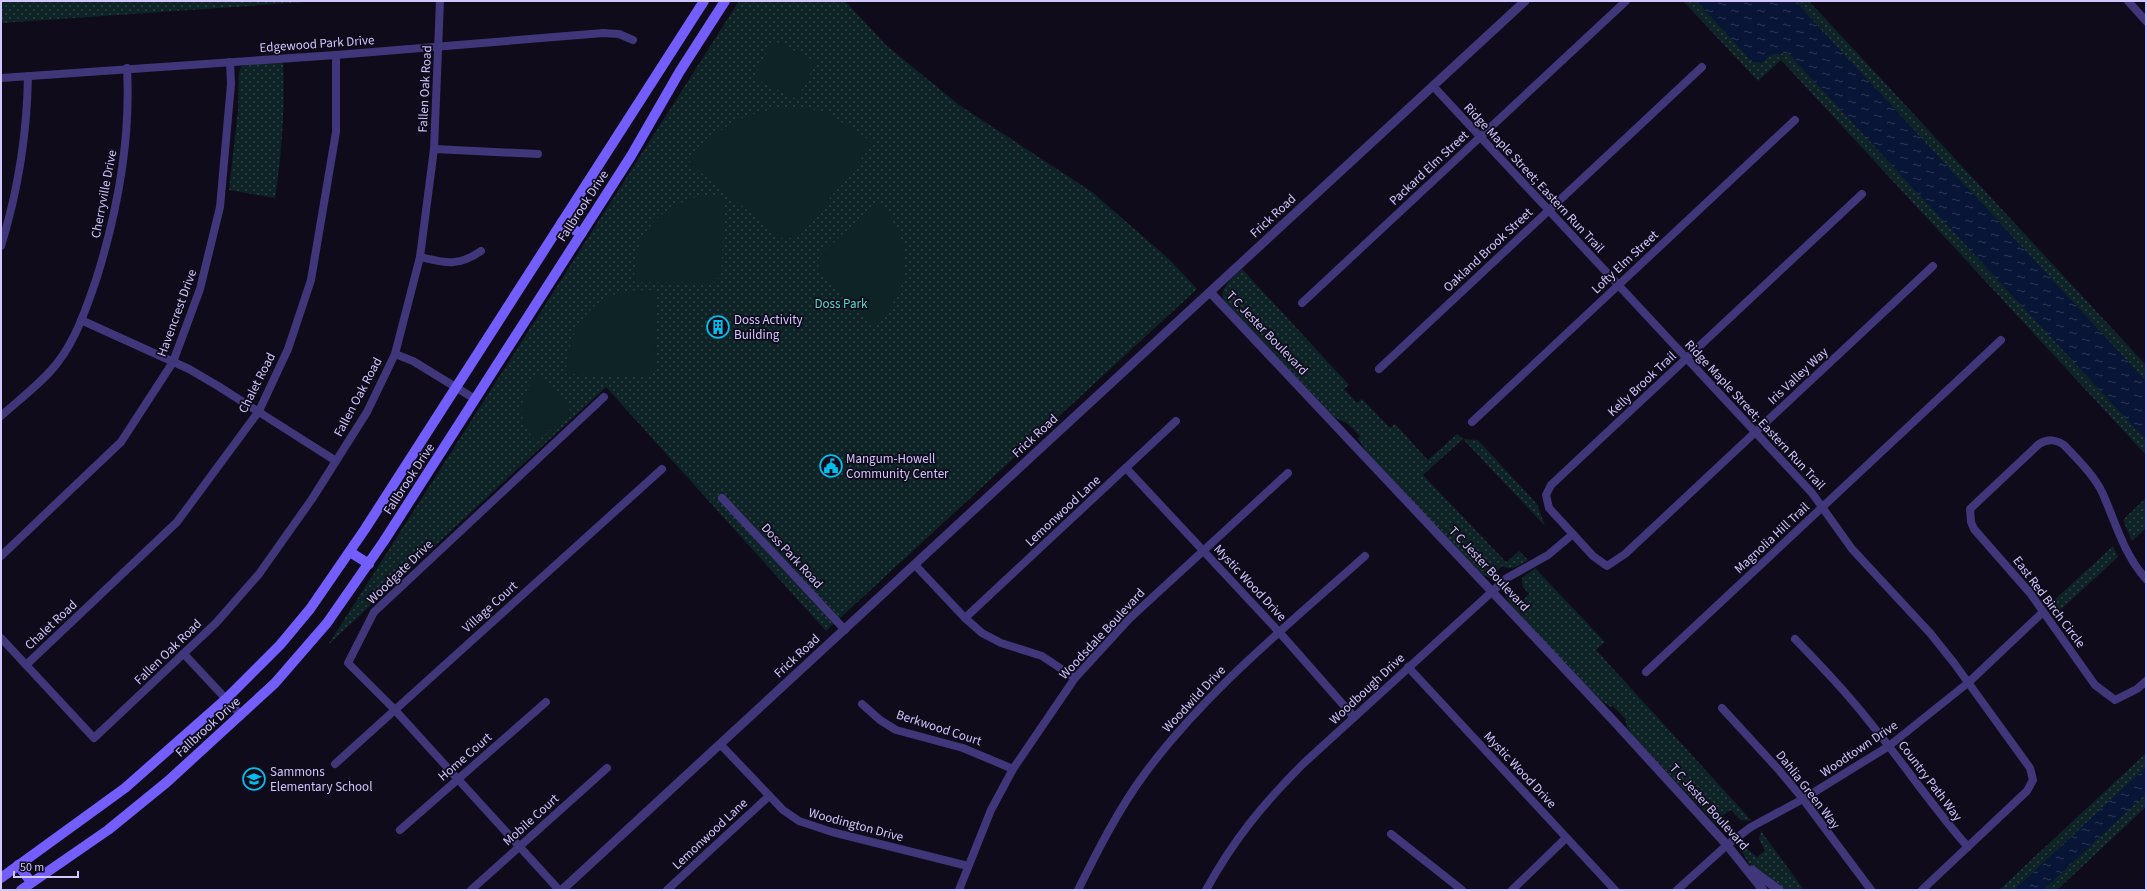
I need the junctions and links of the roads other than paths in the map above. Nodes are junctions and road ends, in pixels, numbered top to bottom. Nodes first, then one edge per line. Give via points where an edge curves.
1 (440, 1) edge
2 (704, 1) edge
3 (725, 1) edge
4 (1525, 1) edge
5 (1626, 1) edge
6 (2128, 1) edge
7 (2146, 21) edge
8 (633, 40) dead end
9 (439, 47) junction
10 (336, 55) junction
11 (665, 61) junction
12 (230, 62) junction
13 (1702, 67) dead end
14 (127, 68) junction
15 (680, 71) junction
16 (28, 76) junction
17 (1, 78) edge
18 (1433, 86) junction
19 (1794, 120) dead end
20 (1480, 137) junction
21 (434, 150) junction
22 (538, 154) dead end
23 (1862, 194) dead end
24 (1548, 210) junction
25 (562, 222) junction
26 (581, 234) junction
27 (1, 246) edge
28 (481, 251) dead end
29 (420, 257) junction
30 (1933, 266) dead end
31 (1618, 285) junction
32 (1210, 292) junction
33 (1302, 303) dead end
34 (81, 320) junction
35 (2001, 340) dead end
36 (395, 354) junction
37 (1686, 358) junction
38 (173, 362) junction
39 (1379, 369) dead end
40 (456, 389) junction
41 (604, 397) dead end
42 (475, 399) junction
43 (259, 411) junction
44 (1, 416) edge
45 (1176, 421) dead end
46 (1472, 422) dead end
47 (1755, 432) junction
48 (336, 461) junction
49 (1126, 468) junction
50 (662, 469) dead end
51 (1288, 473) dead end
52 (722, 498) dead end
53 (1823, 507) junction
54 (1573, 534) junction
55 (1203, 550) junction
56 (350, 552) junction
57 (1, 556) edge
58 (1365, 556) dead end
59 (369, 564) junction
60 (915, 565) junction
61 (1607, 566) joint
62 (2146, 579) edge
63 (1492, 592) junction
64 (2043, 612) junction
65 (965, 618) junction
66 (845, 630) junction
67 (1280, 633) junction
68 (1, 638) edge
69 (1795, 639) dead end
70 (184, 654) junction
71 (26, 664) junction
72 (1408, 667) junction
73 (1646, 672) dead end
74 (1075, 678) junction
75 (2146, 681) edge
76 (1969, 682) junction
77 (226, 699) junction
78 (546, 702) dead end
79 (862, 704) dead end
80 (1722, 708) dead end
81 (394, 710) junction
82 (242, 715) junction
83 (1354, 717) junction
84 (721, 745) junction
85 (1889, 746) junction
86 (335, 764) dead end
87 (607, 768) dead end
88 (1013, 769) junction
89 (458, 780) junction
90 (768, 796) junction
91 (1803, 799) junction
92 (400, 830) dead end
93 (1391, 834) dead end
94 (1566, 838) junction
95 (1727, 845) junction
96 (518, 847) junction
97 (1968, 847) junction
98 (18, 865) junction
99 (968, 866) junction
100 (1746, 866) junction
101 (1, 878) edge
102 (31, 882) junction
103 (21, 890) edge
104 (471, 890) edge
105 (561, 890) edge
106 (667, 890) edge
107 (959, 890) edge
108 (1078, 890) edge
109 (1206, 890) edge
110 (1462, 890) edge
111 (1512, 890) edge
112 (1615, 890) edge
113 (1677, 890) edge
114 (1763, 890) edge
115 (1779, 890) edge
116 (1870, 890) edge
117 (1922, 890) edge

1 - 9 street, Fallen Oak Road
2 - 11 main road, Fallbrook Drive
3 - 15 main road, Fallbrook Drive
4 - 18 street, Frick Road
5 - 20 street, Packard Elm Street
6 - 7 street
8 - 9 street, Edgewood Park Drive via 618,34 603,33
9 - 10 street, Edgewood Park Drive
9 - 21 street, Fallen Oak Road
10 - 12 street, Edgewood Park Drive
10 - 43 street, Chalet Road via 336,132 311,280 288,349
11 - 15 main road
11 - 25 main road, Fallbrook Drive
12 - 14 street, Edgewood Park Drive
12 - 38 street, Havencrest Drive via 231,84 220,207 200,289
13 - 24 street, Oakland Brook Street
14 - 16 street, Edgewood Park Drive
14 - 34 street, Cherryville Drive via 127,134 121,180 102,261
15 - 26 main road, Fallbrook Drive via 631,156
16 - 17 street, Edgewood Park Drive
16 - 27 street via 27,111 17,182
18 - 20 street, Ridge Maple Street; Eastern Run Trail
18 - 32 street, Frick Road
19 - 31 street, Lofty Elm Street
20 - 24 street, Ridge Maple Street; Eastern Run Trail
20 - 33 street, Packard Elm Street
21 - 22 street
21 - 29 street, Fallen Oak Road
23 - 37 street, Kelly Brook Trail
24 - 31 street, Ridge Maple Street; Eastern Run Trail
24 - 39 street, Oakland Brook Street
25 - 26 main road
25 - 40 main road, Fallbrook Drive
26 - 42 main road, Fallbrook Drive
28 - 29 street via 454,263
29 - 36 street, Fallen Oak Road
30 - 47 street, Iris Valley Way
31 - 37 street, Ridge Maple Street; Eastern Run Trail
31 - 46 street, Lofty Elm Street
32 - 60 street, Frick Road
32 - 63 street, T C Jester Boulevard
34 - 38 street
34 - 44 street, Cherryville Drive via 58,362
35 - 53 street, Magnolia Hill Trail
36 - 40 street via 413,361
36 - 48 street, Fallen Oak Road via 367,412
37 - 47 street, Ridge Maple Street; Eastern Run Trail
37 - 54 street, Kelly Brook Trail via 1551,485 1546,495 1549,508
38 - 43 street
38 - 57 street, Havencrest Drive via 122,442
40 - 42 street
40 - 56 main road, Fallbrook Drive
41 - 81 street, Woodgate Drive via 374,612 348,663
42 - 59 main road, Fallbrook Drive
43 - 48 street
43 - 71 street, Chalet Road via 177,522
45 - 49 street, Lemonwood Lane
47 - 53 street, Ridge Maple Street; Eastern Run Trail
47 - 61 street, Iris Valley Way via 1625,554
48 - 70 street, Fallen Oak Road via 283,543 259,574 216,623
49 - 55 street, Mystic Wood Drive
49 - 65 street, Lemonwood Lane
50 - 81 street, Village Court
51 - 55 street, Woodsdale Boulevard
52 - 66 street, Doss Park Road
53 - 73 street, Magnolia Hill Trail
53 - 76 street, Ridge Maple Street; Eastern Run Trail via 1852,549 1930,633
54 - 61 street, Kelly Brook Trail
54 - 63 street, Woodbough Drive via 1548,555 1507,578
55 - 67 street, Mystic Wood Drive
55 - 74 street, Woodsdale Boulevard via 1130,618
56 - 59 main road
56 - 77 main road, Fallbrook Drive via 315,603 280,645
58 - 67 street, Woodwild Drive
59 - 82 main road, Fallbrook Drive via 342,604 297,659
60 - 65 street
60 - 66 street, Frick Road
62 - 64 street, East Red Birch Circle via 2130,560 2093,478 2064,445 2051,440 2039,444 1975,503 1969,515 1974,529 2017,577
63 - 72 street, Woodbough Drive
63 - 95 street, T C Jester Boulevard
64 - 75 street, East Red Birch Circle via 2095,685 2115,700 2137,690
64 - 76 street, Woodtown Drive
65 - 74 street via 982,633 1001,643 1042,656
66 - 84 street, Frick Road
67 - 83 street, Mystic Wood Drive
67 - 108 street, Woodwild Drive via 1229,678 1186,723 1145,773 1108,832
68 - 71 street
69 - 85 street, Country Path Way via 1840,686
70 - 71 street, Fallen Oak Road via 94,738
70 - 77 street
72 - 83 street, Woodbough Drive
72 - 94 street, Mystic Wood Drive
74 - 88 street, Woodsdale Boulevard
76 - 85 street, Woodtown Drive
76 - 97 street, Ridge Maple Street; Eastern Run Trail via 2030,768 2033,780 2027,791
77 - 82 street
77 - 98 main road, Fallbrook Drive via 126,788
78 - 89 street, Home Court
79 - 88 street, Berkwood Court via 896,730 963,748
80 - 91 street, Dahlia Green Way
81 - 86 street, Village Court
81 - 89 street, Woodgate Drive
82 - 102 main road, Fallbrook Drive via 108,830
83 - 109 street, Woodbough Drive via 1276,791 1247,824
84 - 90 street, Woodington Drive
84 - 105 street, Frick Road
85 - 91 street, Woodtown Drive
85 - 97 street, Country Path Way via 1937,812
87 - 96 street, Mobile Court
88 - 99 street, Woodsdale Boulevard via 991,810
89 - 92 street, Home Court
89 - 96 street, Woodgate Drive
90 - 99 street, Woodington Drive via 799,822 815,828
90 - 106 street, Lemonwood Lane
91 - 95 street, Woodtown Drive via 1751,827
91 - 116 street, Dahlia Green Way
93 - 110 street
94 - 111 street
94 - 112 street, Mystic Wood Drive
95 - 100 street, T C Jester Boulevard
95 - 113 street, Woodtown Drive
96 - 104 street, Mobile Court
96 - 105 street, Woodgate Drive
97 - 117 street
98 - 101 main road, Fallbrook Drive
98 - 102 main road
99 - 107 street, Woodsdale Boulevard
100 - 114 street, T C Jester Boulevard
100 - 115 street, T C Jester Boulevard
102 - 103 main road, Fallbrook Drive

